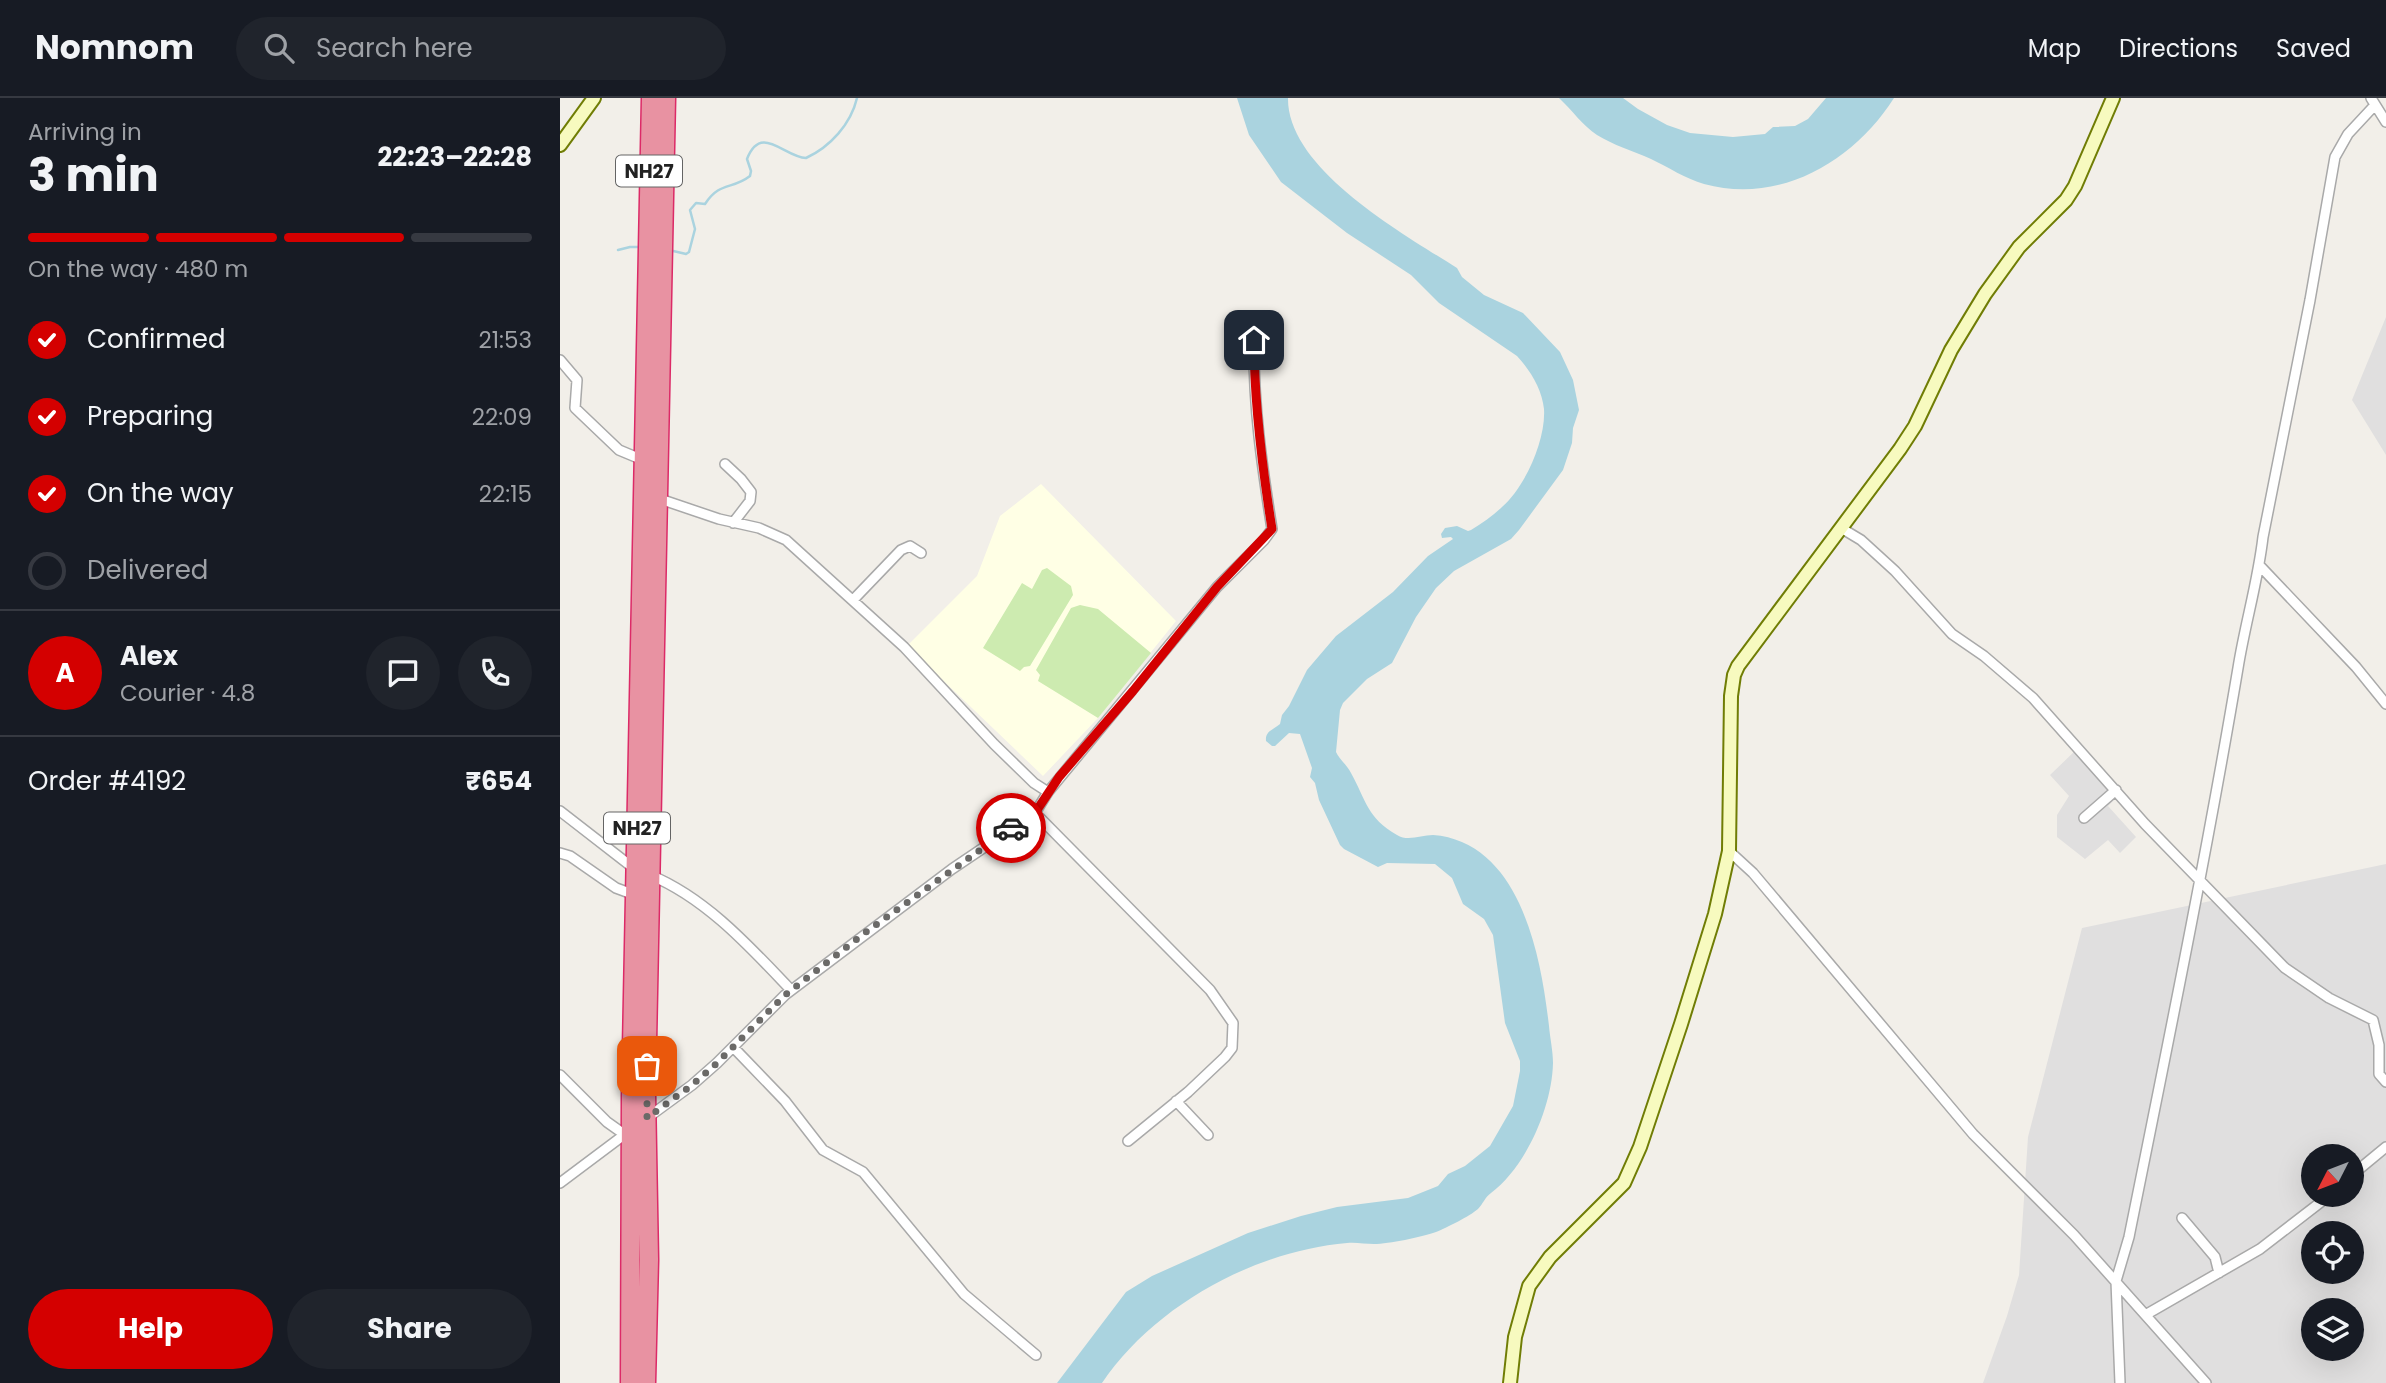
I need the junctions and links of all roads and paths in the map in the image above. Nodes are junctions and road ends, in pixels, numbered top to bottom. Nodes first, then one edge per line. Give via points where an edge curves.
1 (594, 98) edge
2 (651, 98) edge
3 (666, 98) edge
4 (2113, 98) edge
5 (2373, 101) edge
6 (2386, 122) edge
7 (560, 145) edge
8 (655, 243) junction
9 (654, 273) junction
10 (1254, 340) dead end
11 (560, 360) edge
12 (643, 460) junction
13 (725, 464) dead end
14 (657, 498) junction
15 (733, 523) junction
16 (1841, 528) junction
17 (920, 553) dead end
18 (2260, 566) junction
19 (853, 600) junction
20 (2386, 704) edge
21 (2116, 790) junction
22 (1048, 792) junction
23 (560, 811) edge
24 (1035, 813) junction
25 (2084, 818) dead end
26 (1729, 850) junction
27 (560, 853) edge
28 (643, 873) junction
29 (2200, 881) junction
30 (635, 895) junction
31 (791, 990) junction
32 (2386, 1019) edge
33 (2373, 1020) junction
34 (733, 1047) junction
35 (560, 1075) edge
36 (2386, 1082) edge
37 (1176, 1101) junction
38 (647, 1118) junction
39 (1208, 1135) dead end
40 (627, 1137) junction
41 (1128, 1141) dead end
42 (2386, 1147) edge
43 (2364, 1165) edge
44 (560, 1183) edge
45 (2313, 1208) edge
46 (2182, 1219) dead end
47 (2219, 1273) junction
48 (2116, 1281) junction
49 (2147, 1314) junction
50 (1036, 1355) dead end
51 (630, 1383) edge
52 (646, 1383) edge
53 (1510, 1383) edge
54 (2120, 1383) edge
55 (2206, 1383) edge

1 - 7 street
2 - 8 highway, NH27
3 - 8 highway, NH27
4 - 16 street via 2076,186 2020,247 1985,294 1951,350 1915,426
5 - 6 street
5 - 18 street via 2335,157
8 - 9 highway, NH27
9 - 12 highway, NH27
9 - 14 highway, NH27
10 - 22 street via 1260,454 1272,529 1217,587
11 - 12 street via 577,380 575,408 611,444
12 - 28 highway, NH27
13 - 15 street via 751,492 750,501
14 - 15 street
14 - 28 highway, NH27
15 - 19 street via 786,540
16 - 21 street via 1895,571 1952,634 2033,698
16 - 26 street via 1734,675
17 - 19 street via 910,546 901,550
18 - 20 street
18 - 29 street
19 - 22 street via 904,647 994,744
21 - 25 street
21 - 29 street
22 - 24 street
23 - 28 street
24 - 31 street
24 - 37 street via 1210,990 1233,1023 1232,1048
26 - 48 street via 1754,873 1973,1134
26 - 53 street via 1681,1024 1632,1166 1614,1195 1550,1257 1529,1286 1514,1337
27 - 30 street
28 - 30 highway, NH27
28 - 31 street via 687,894 744,941
28 - 38 highway, NH27
29 - 33 street via 2285,968 2329,999
29 - 48 street
30 - 40 highway, NH27
31 - 34 street
32 - 33 street
33 - 36 street via 2379,1074
34 - 38 street
34 - 50 street via 785,1101 823,1150 863,1172 964,1294
35 - 40 street
37 - 39 street
37 - 41 street
38 - 52 highway, NH27
40 - 44 street
40 - 51 highway, NH27
42 - 43 street
45 - 47 street via 2260,1249
46 - 47 street via 2216,1257
47 - 49 street
48 - 49 street
48 - 54 street
49 - 55 street

